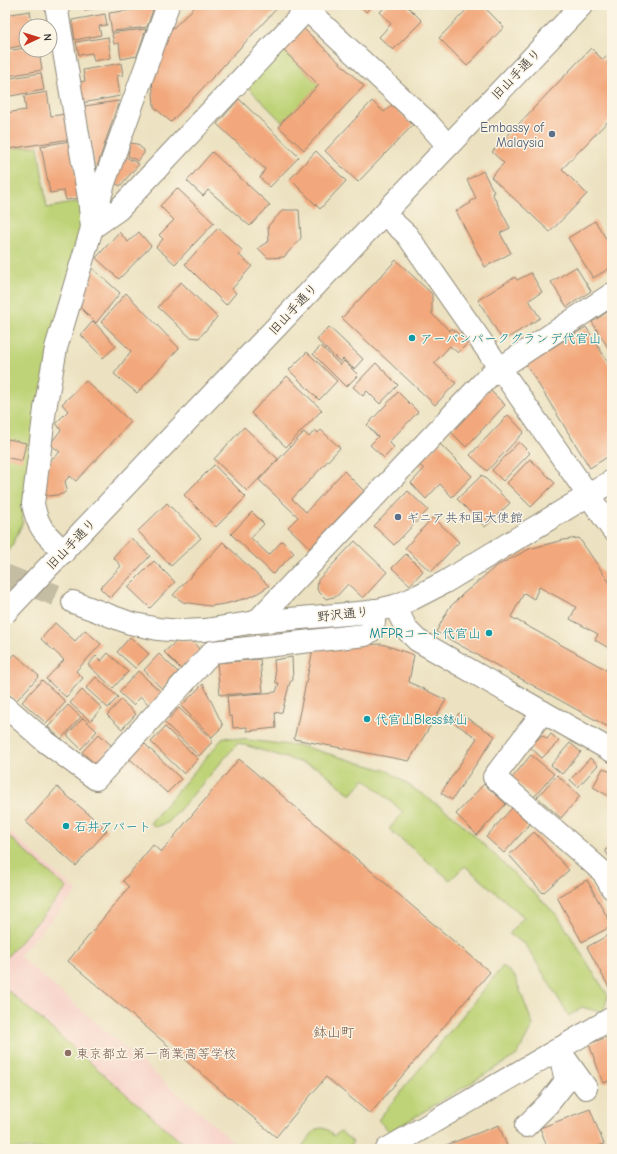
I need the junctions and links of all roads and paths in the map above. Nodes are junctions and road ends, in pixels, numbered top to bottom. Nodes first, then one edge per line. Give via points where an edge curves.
1 (56, 5) edge
2 (168, 5) edge
3 (582, 5) edge
4 (306, 6) edge
5 (448, 146) junction
6 (384, 214) junction
7 (92, 228) junction
8 (612, 294) edge
9 (500, 368) junction
10 (612, 481) edge
11 (589, 495) junction
12 (612, 529) edge
13 (59, 557) junction
14 (73, 602) tunnel mouth
15 (384, 608) junction
16 (5, 613) edge
17 (256, 622) junction
18 (5, 706) edge
19 (542, 712) junction
20 (612, 750) edge
21 (612, 888) edge
22 (612, 1018) edge
23 (559, 1050) junction
24 (586, 1088) dead end
25 (526, 1126) dead end
26 (387, 1149) edge

1 - 7 street
2 - 7 street via 104,183
3 - 5 street, 旧山手通り
4 - 5 street via 428,123
4 - 7 street via 118,210
5 - 6 street, 旧山手通り
6 - 9 street via 407,235
6 - 13 street, 旧山手通り
7 - 13 street via 56,348 33,504 41,529
8 - 9 street
9 - 11 street
9 - 17 street via 484,380
10 - 11 street, 野沢通り
11 - 12 street
11 - 15 street, 野沢通り via 445,582 412,599
13 - 16 street, 旧山手通り, bridge
14 - 17 street, 野沢通り via 130,623 180,631
15 - 17 street, 野沢通り
15 - 18 street via 374,622 372,630 365,635 212,652 96,779 46,742
15 - 19 street via 417,640
19 - 20 street
19 - 21 street via 494,777 603,872
22 - 23 street
23 - 24 street
23 - 25 street via 566,1081
23 - 26 street

